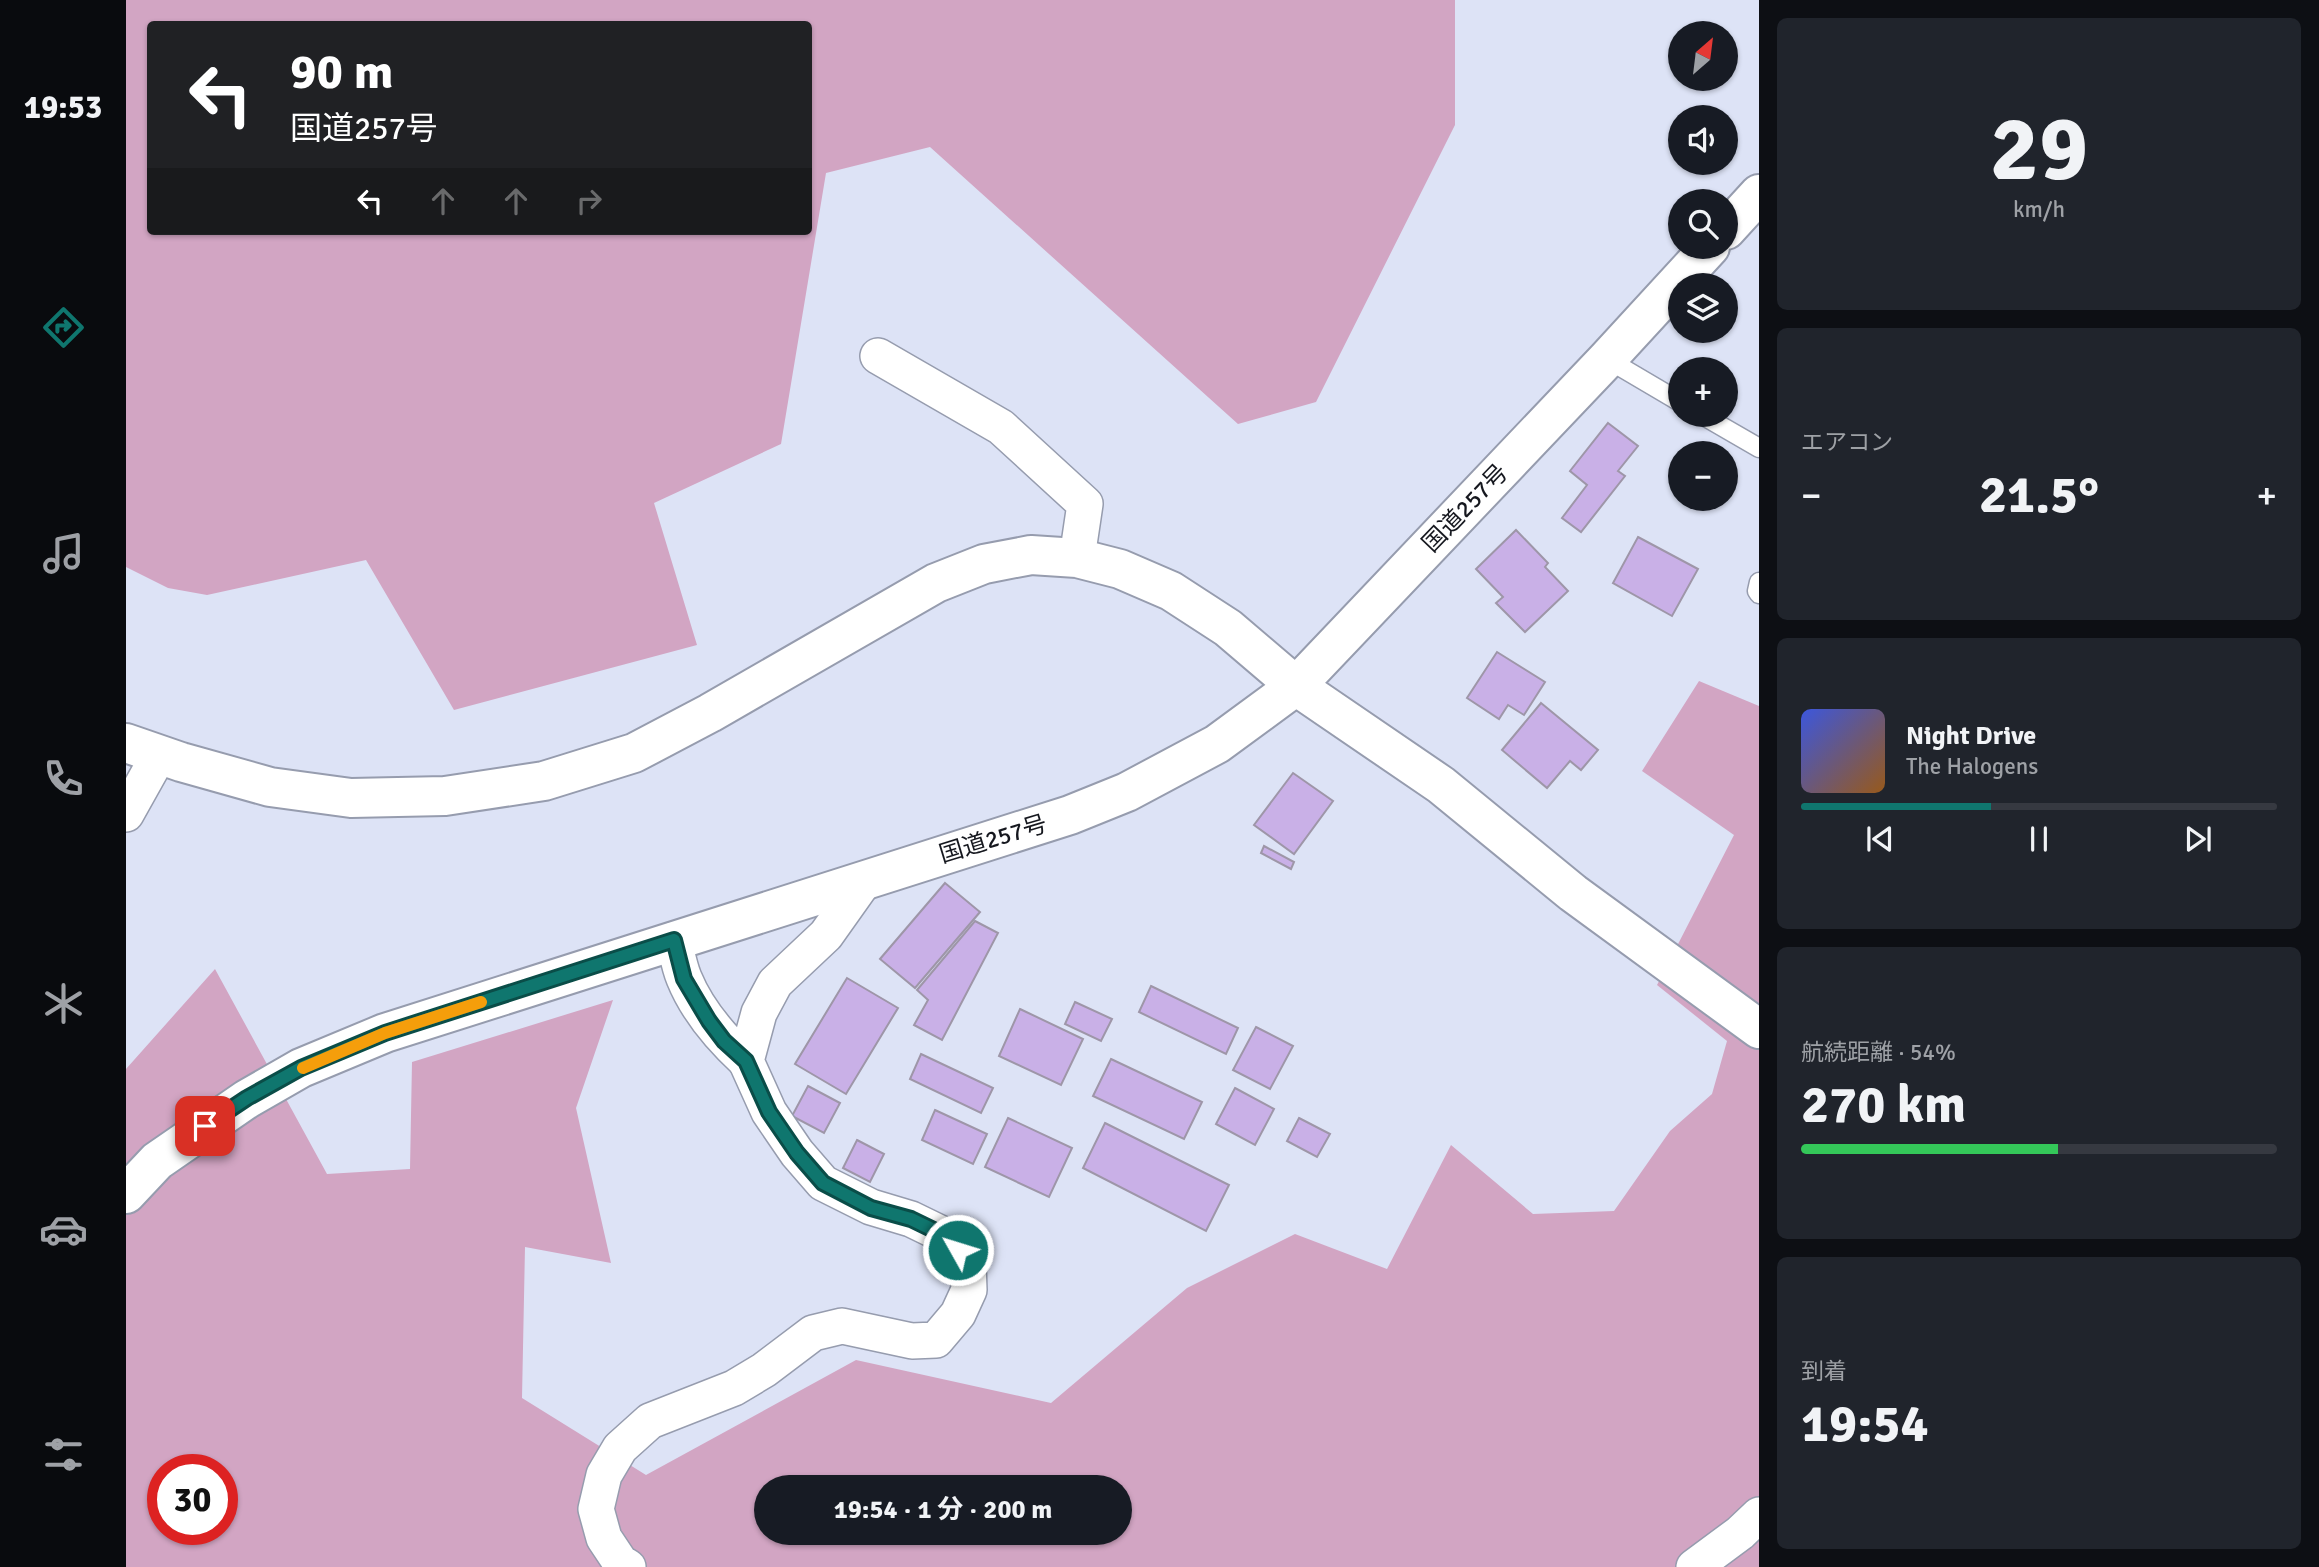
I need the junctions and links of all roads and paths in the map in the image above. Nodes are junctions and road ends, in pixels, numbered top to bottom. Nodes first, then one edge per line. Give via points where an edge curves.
1 (1759, 194) edge
2 (1738, 217) edge
3 (1699, 259) edge
4 (878, 356) dead end
5 (1607, 359) junction
6 (1668, 395) edge
7 (1723, 427) edge
8 (1759, 448) edge
9 (1077, 558) junction
10 (1759, 582) edge
11 (1759, 594) edge
12 (1296, 686) junction
13 (143, 749) edge
14 (126, 814) edge
15 (865, 880) junction
16 (674, 940) junction
17 (1759, 1029) edge
18 (746, 1061) junction
19 (126, 1194) edge
20 (1759, 1515) edge
21 (628, 1567) edge
22 (1694, 1567) edge

1 - 2 main road
3 - 5 main road, 国道257号
4 - 9 street via 1002,427 1084,504
5 - 6 lane
5 - 12 main road, 国道257号
7 - 8 lane
9 - 12 main road via 1120,569 1171,591 1228,628
9 - 13 main road via 1031,555 984,564 936,583 634,752 544,781 445,796 351,798 270,787
10 - 11 lane
12 - 15 main road, 国道257号 via 1217,744 1127,792 1070,815
12 - 17 main road via 1441,785 1573,893
13 - 14 street
15 - 16 main road, 国道257号
15 - 18 street via 825,935 775,983 759,1013
16 - 18 street via 684,979 724,1041
16 - 19 main road, 国道257号 via 385,1033 301,1068 247,1098 157,1161
18 - 21 street via 769,1112 823,1183 871,1208 911,1219 948,1237 968,1263 969,1290 958,1314 936,1340 912,1341 842,1326 813,1333 734,1388 650,1422 620,1448 604,1475 596,1509 604,1538
20 - 22 street

